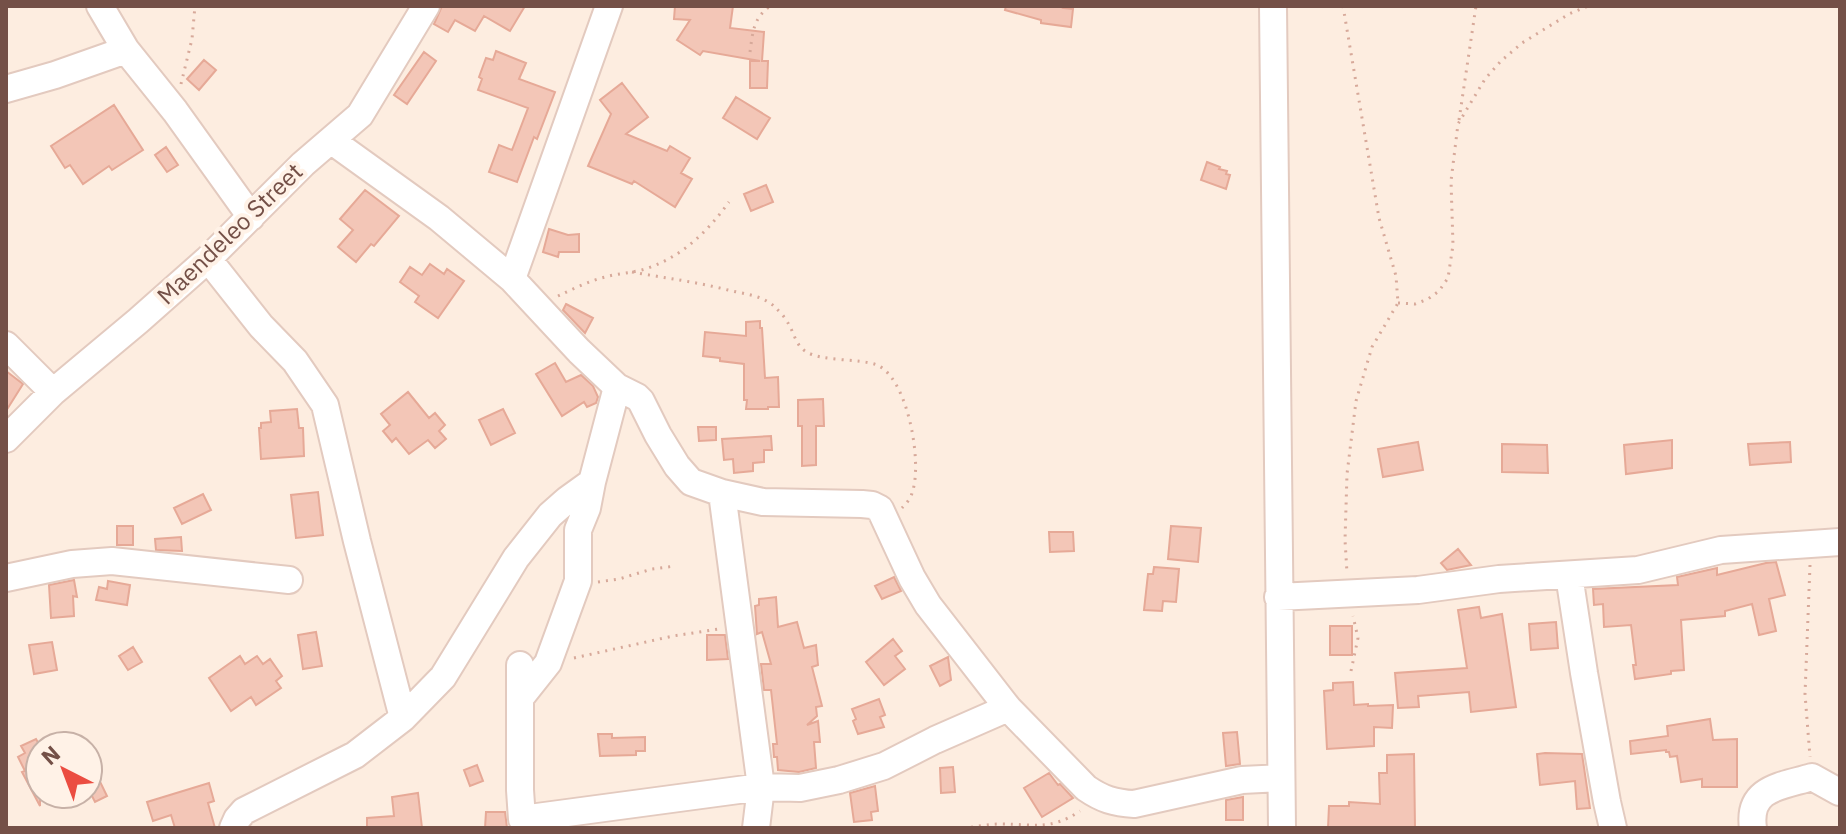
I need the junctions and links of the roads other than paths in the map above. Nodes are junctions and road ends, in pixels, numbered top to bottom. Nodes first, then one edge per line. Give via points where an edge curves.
1 (100, 6) edge
2 (426, 6) edge
3 (609, 6) edge
4 (1273, 6) edge
5 (126, 50) junction
6 (6, 89) edge
7 (332, 141) junction
8 (251, 217) junction
9 (208, 259) junction
10 (512, 279) junction
11 (6, 345) edge
12 (617, 387) junction
13 (53, 392) junction
14 (6, 439) edge
15 (592, 482) junction
16 (722, 493) junction
17 (1840, 542) edge
18 (1569, 575) junction
19 (6, 578) edge
20 (289, 580) dead end
21 (1278, 597) junction
22 (520, 665) dead end
23 (521, 697) junction
24 (1008, 708) junction
25 (403, 718) junction
26 (1281, 778) junction
27 (761, 787) junction
28 (1839, 792) edge
29 (233, 828) edge
30 (756, 828) edge
31 (1282, 828) edge
32 (1613, 828) edge
33 (1753, 828) edge

1 - 5 street
2 - 7 street, Maendeleo Street via 360,115
3 - 10 street
4 - 21 street
5 - 6 street
5 - 8 street
7 - 8 street, Maendeleo Street
7 - 10 street
8 - 9 street, Maendeleo Street
9 - 13 street, Maendeleo Street
9 - 25 street via 295,361 325,405
10 - 12 street
11 - 13 street
12 - 15 street
12 - 16 street via 641,401 691,482
13 - 14 street, Maendeleo Street
15 - 23 street via 578,530 578,581 548,663
15 - 25 street via 550,515 516,558 443,677
16 - 24 street via 763,502 880,509 928,605
16 - 27 street
17 - 18 street via 1721,550 1638,570
18 - 21 street
18 - 32 street
19 - 20 street via 112,561
21 - 26 street
22 - 23 street
23 - 27 street via 522,819
24 - 26 street via 1086,788 1117,803
24 - 27 street via 884,766 800,788
25 - 29 street via 355,755 244,811
26 - 31 street
27 - 30 street
28 - 33 street via 1812,777 1765,791 1753,808

